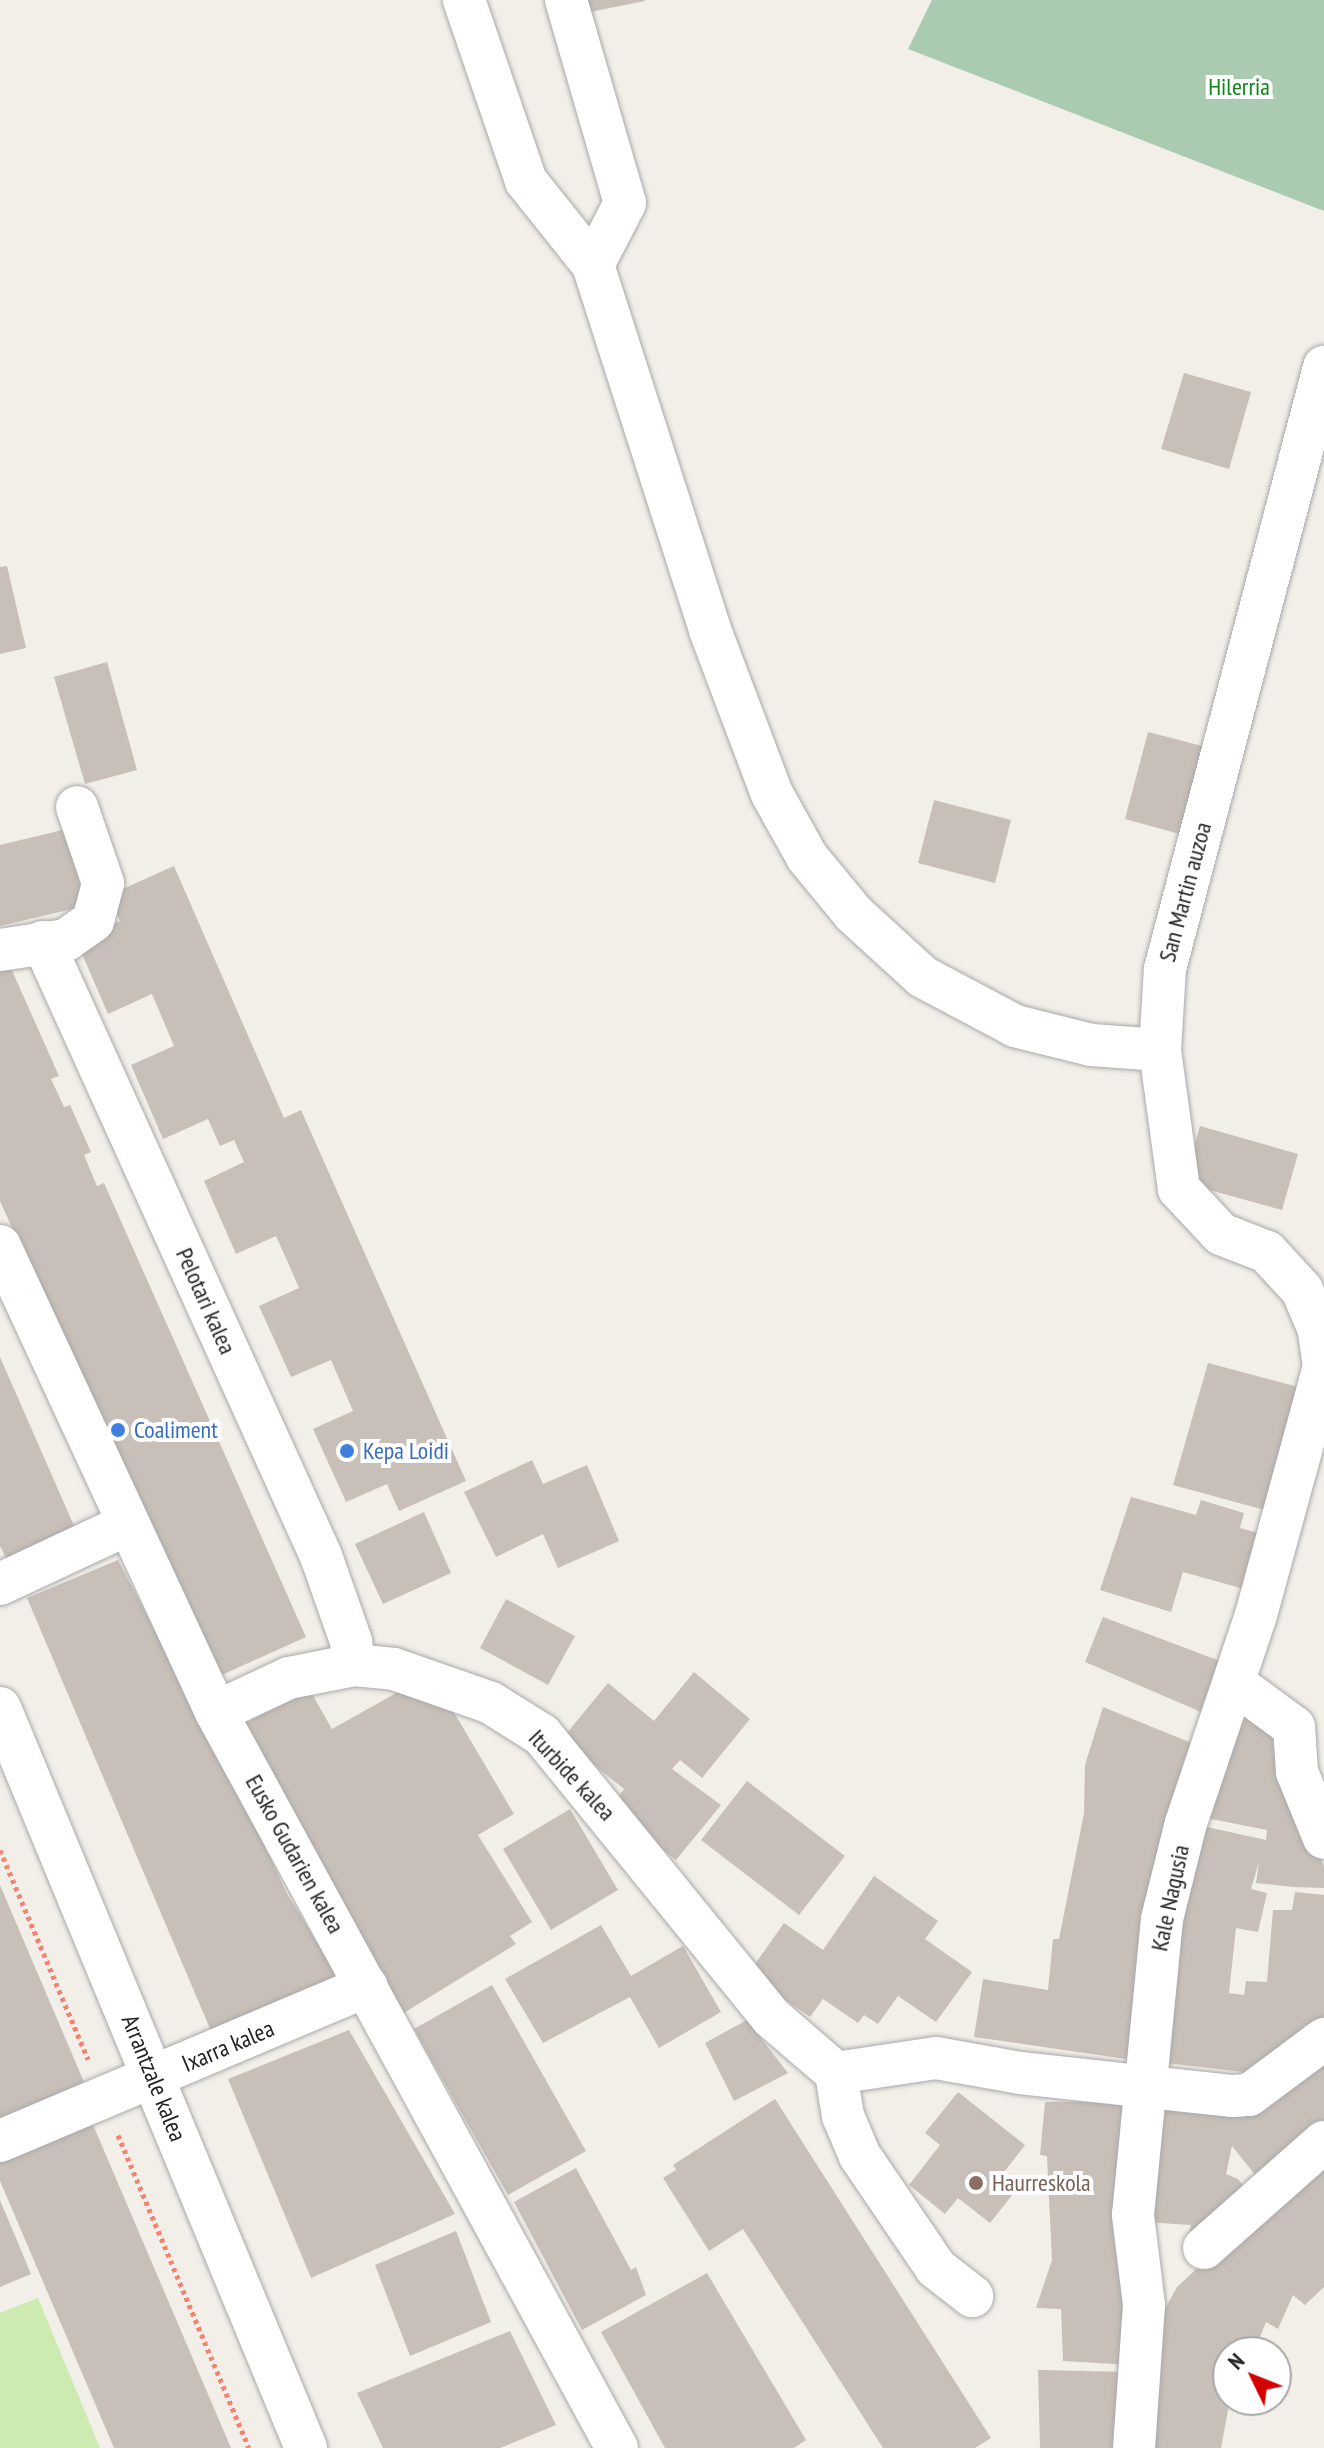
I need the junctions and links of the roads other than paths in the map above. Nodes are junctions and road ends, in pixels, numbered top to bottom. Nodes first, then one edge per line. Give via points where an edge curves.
1 (464, 0) edge
2 (566, 0) edge
3 (593, 265) junction
4 (1324, 367) edge
5 (77, 807) dead end
6 (43, 942) junction
7 (0, 950) edge
8 (1160, 1050) junction
9 (0, 1246) edge
10 (1324, 1367) edge
11 (128, 1524) junction
12 (0, 1584) edge
13 (354, 1665) junction
14 (1234, 1683) junction
15 (0, 1708) edge
16 (216, 1712) junction
17 (1309, 1724) edge
18 (1324, 1838) edge
19 (367, 1986) junction
20 (1324, 2039) edge
21 (836, 2073) junction
22 (153, 2078) junction
23 (1144, 2086) junction
24 (0, 2141) edge
25 (1324, 2142) edge
26 (1204, 2248) dead end
27 (972, 2296) dead end
28 (603, 2444) edge
29 (306, 2448) edge
30 (1134, 2448) edge

1 - 3 street via 526,181
2 - 3 street via 625,203
3 - 8 street via 710,630 772,794 807,857 854,914 923,977 1015,1026 1091,1045
4 - 8 street, San Martin auzoa via 1165,969
5 - 6 street via 103,883 99,907 93,921 66,940
6 - 7 street
6 - 13 street, Pelotari kalea via 321,1556
8 - 10 street, San Martin auzoa via 1179,1189 1221,1234 1267,1252 1302,1290 1319,1330
9 - 11 street, Eusko Gudarien kalea
10 - 14 street, Kale Nagusia
11 - 12 street
11 - 16 street, Eusko Gudarien kalea
13 - 16 street, Iturbide kalea via 289,1678
13 - 21 street, Iturbide kalea via 436,1681 491,1703 542,1735 771,2017
14 - 17 street
14 - 23 street, Kale Nagusia via 1186,1823 1162,1919
15 - 22 street, Arrantzale kalea
16 - 19 street, Eusko Gudarien kalea
17 - 18 street via 1297,1772
19 - 22 street, Ixarra kalea
19 - 28 street, Eusko Gudarien kalea
20 - 23 street via 1249,2095
21 - 23 street via 936,2058
21 - 27 street via 843,2116 860,2156 936,2268
22 - 24 street, Ixarra kalea
22 - 29 street, Arrantzale kalea
23 - 30 street, Kale Nagusia via 1133,2215 1144,2305
25 - 26 street

